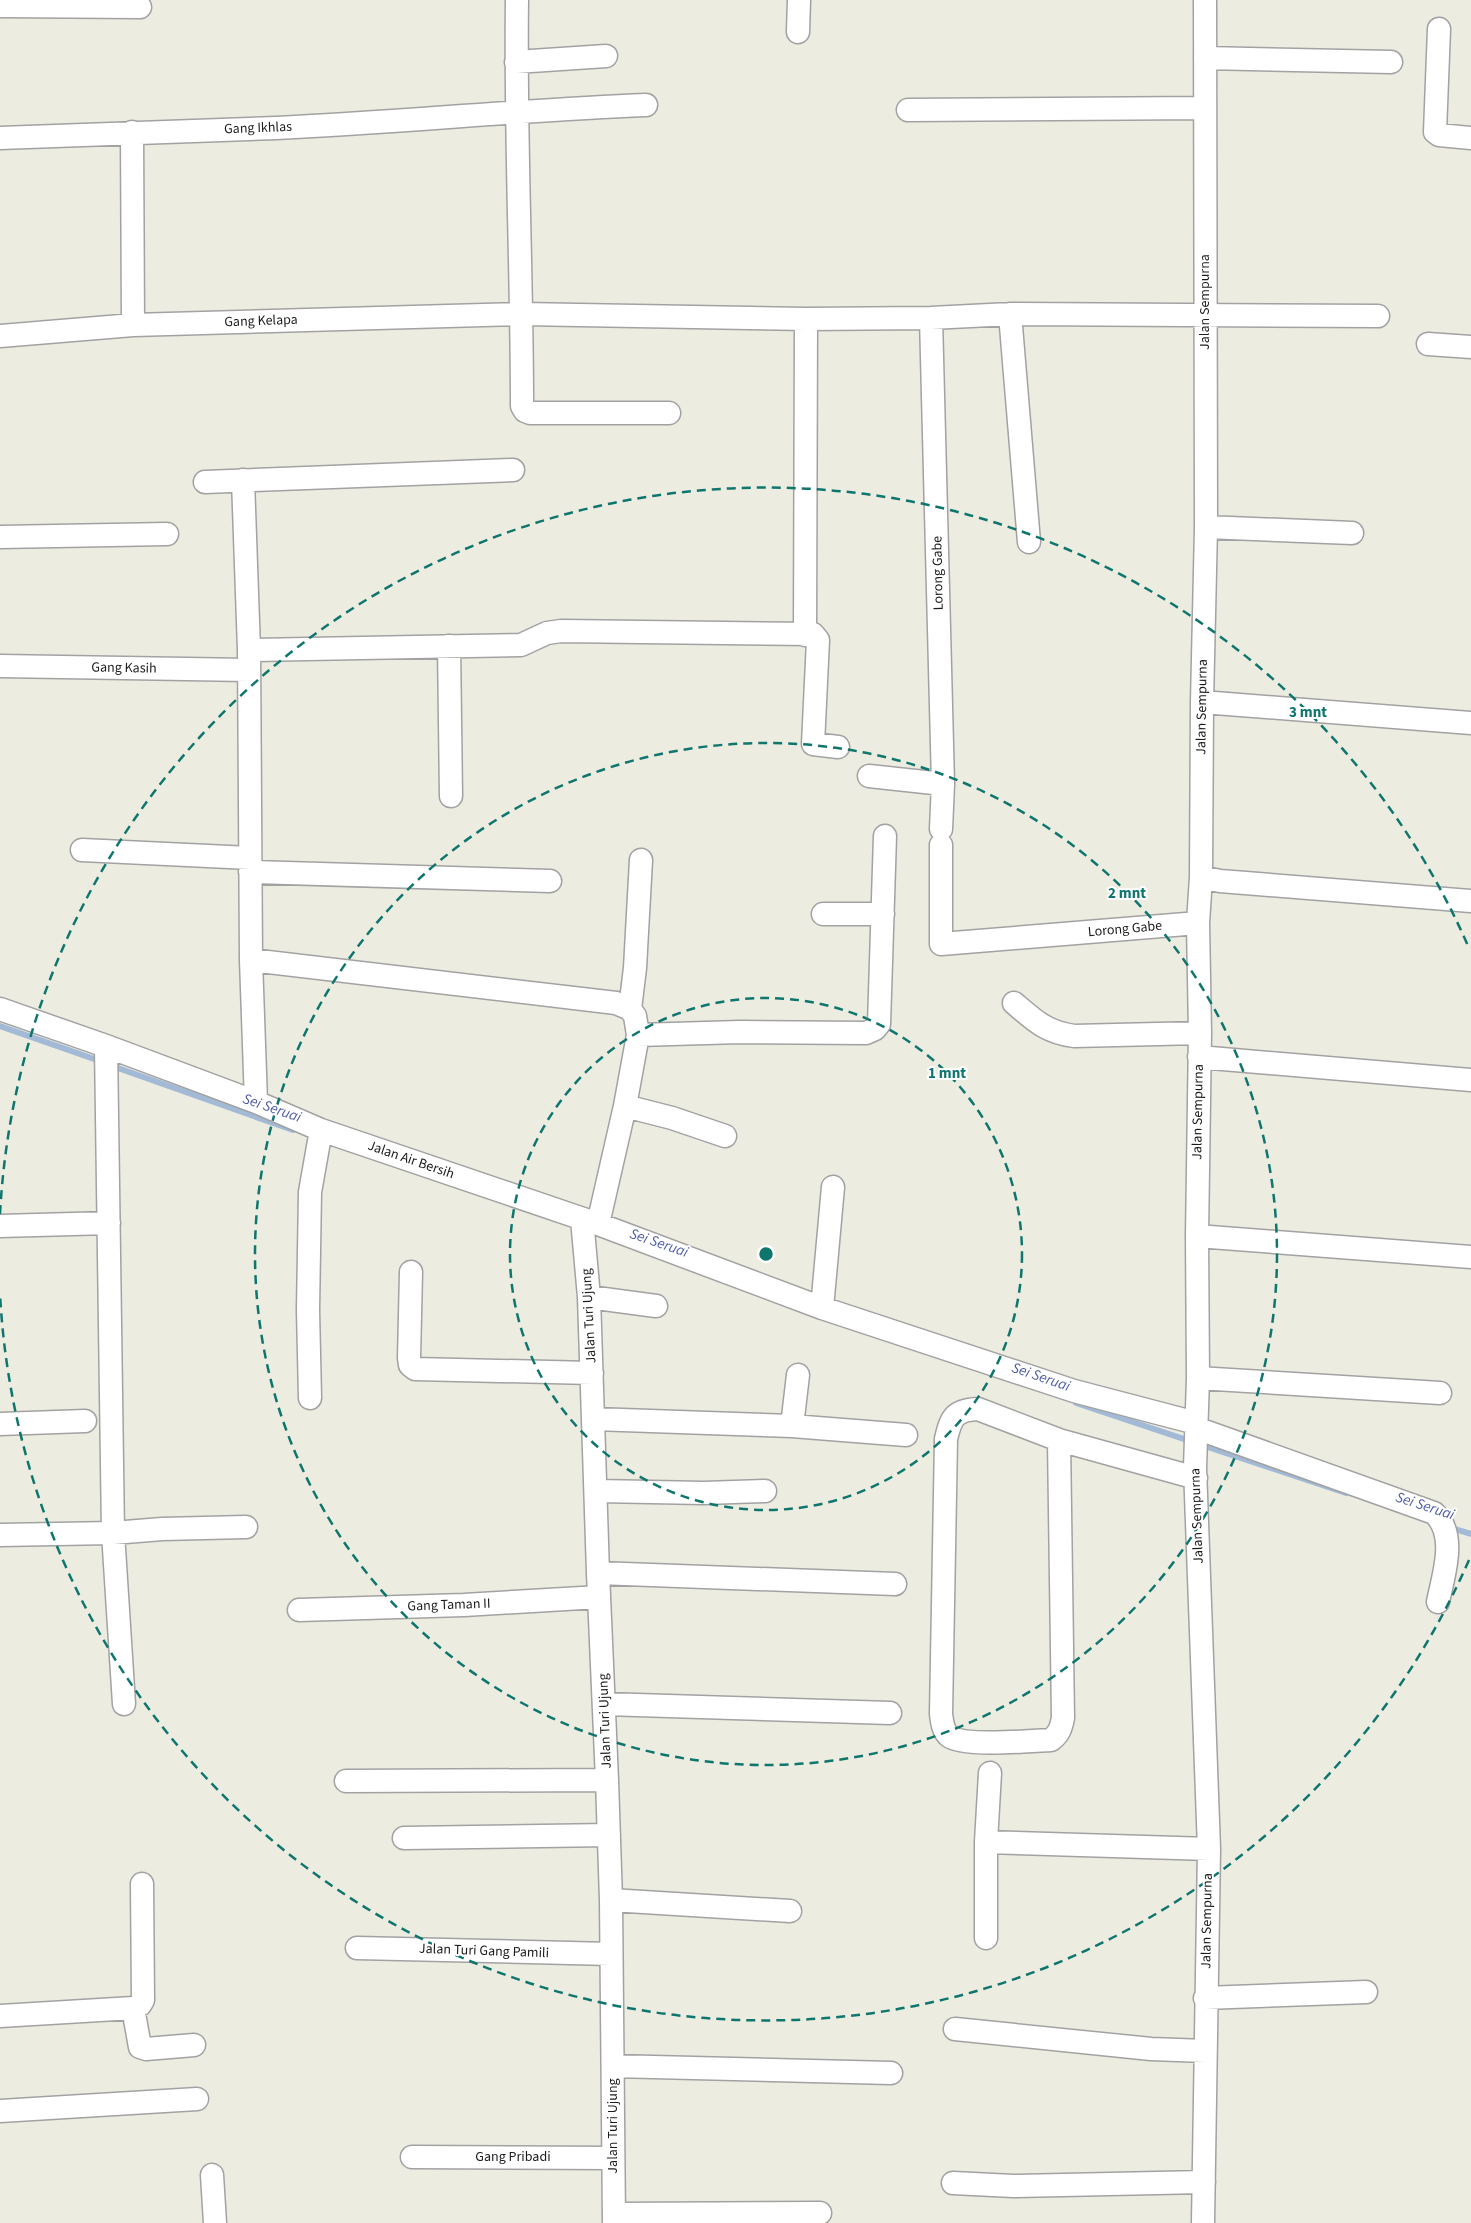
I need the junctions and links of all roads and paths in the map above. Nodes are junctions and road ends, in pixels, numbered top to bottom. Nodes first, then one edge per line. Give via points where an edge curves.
1 (517, 0) edge
2 (799, 0) edge
3 (1205, 0) edge
4 (0, 6) edge
5 (140, 8) dead end
6 (1439, 29) dead end
7 (798, 32) dead end
8 (606, 56) dead end
9 (1205, 58) junction
10 (516, 62) junction
11 (1391, 62) dead end
12 (646, 105) dead end
13 (1204, 108) junction
14 (908, 110) dead end
15 (516, 112) junction
16 (132, 132) junction
17 (0, 138) edge
18 (1471, 138) edge
19 (522, 314) junction
20 (1010, 314) junction
21 (1205, 314) junction
22 (1378, 316) dead end
23 (806, 318) junction
24 (932, 318) junction
25 (133, 325) junction
26 (0, 336) edge
27 (1428, 344) dead end
28 (1471, 347) edge
29 (668, 413) dead end
30 (513, 470) dead end
31 (243, 480) junction
32 (205, 482) dead end
33 (1206, 527) junction
34 (1352, 533) dead end
35 (167, 534) dead end
36 (0, 537) edge
37 (1029, 542) dead end
38 (805, 635) junction
39 (449, 646) junction
40 (249, 660) junction
41 (0, 666) edge
42 (1202, 702) junction
43 (1471, 723) edge
44 (838, 747) dead end
45 (869, 776) dead end
46 (943, 784) junction
47 (451, 796) dead end
48 (885, 836) dead end
49 (82, 850) dead end
50 (641, 860) dead end
51 (250, 865) junction
52 (1201, 877) junction
53 (550, 881) dead end
54 (1471, 902) edge
55 (823, 914) dead end
56 (883, 914) junction
57 (1198, 923) junction
58 (251, 960) junction
59 (1014, 1003) dead end
60 (0, 1009) edge
61 (635, 1023) junction
62 (1200, 1033) junction
63 (106, 1046) junction
64 (1199, 1057) junction
65 (1471, 1080) edge
66 (256, 1102) junction
67 (625, 1106) junction
68 (725, 1136) dead end
69 (319, 1137) junction
70 (833, 1187) dead end
71 (590, 1221) junction
72 (109, 1223) junction
73 (0, 1226) edge
74 (1197, 1236) junction
75 (1471, 1257) edge
76 (411, 1272) dead end
77 (590, 1297) junction
78 (656, 1306) dead end
79 (822, 1308) junction
80 (592, 1373) junction
81 (798, 1375) dead end
82 (1198, 1378) junction
83 (1440, 1393) dead end
84 (310, 1398) dead end
85 (594, 1419) junction
86 (85, 1421) dead end
87 (0, 1424) edge
88 (1187, 1424) junction
89 (792, 1426) junction
90 (906, 1435) dead end
91 (1059, 1440) junction
92 (1196, 1473) junction
93 (597, 1491) junction
94 (765, 1491) dead end
95 (246, 1526) dead end
96 (112, 1533) junction
97 (0, 1535) edge
98 (598, 1573) junction
99 (895, 1584) dead end
100 (599, 1597) junction
101 (1438, 1602) dead end
102 (299, 1610) dead end
103 (124, 1704) dead end
104 (605, 1704) junction
105 (890, 1713) dead end
106 (990, 1773) dead end
107 (607, 1780) junction
108 (346, 1781) dead end
109 (609, 1835) junction
110 (404, 1838) dead end
111 (986, 1842) junction
112 (1209, 1849) junction
113 (142, 1884) dead end
114 (611, 1900) junction
115 (790, 1912) dead end
116 (986, 1938) dead end
117 (357, 1948) dead end
118 (611, 1954) junction
119 (1366, 1992) dead end
120 (1206, 1998) junction
121 (133, 2008) junction
122 (0, 2016) edge
123 (955, 2029) dead end
124 (194, 2045) dead end
125 (1205, 2051) junction
126 (613, 2066) junction
127 (891, 2074) dead end
128 (197, 2099) dead end
129 (0, 2111) edge
130 (412, 2157) dead end
131 (614, 2158) junction
132 (212, 2175) dead end
133 (953, 2182) dead end
134 (1204, 2182) junction
135 (820, 2214) dead end
136 (614, 2219) edge
137 (215, 2223) edge
138 (1203, 2223) edge

1 - 10 street
2 - 7 street
3 - 9 street, Jalan Sempurna
4 - 5 street
6 - 18 street via 1435,132 1439,136
8 - 10 street
9 - 11 street
9 - 13 street, Jalan Sempurna
10 - 15 street
12 - 15 street, Gang Ikhlas
13 - 14 street
13 - 21 street, Jalan Sempurna
15 - 16 street, Gang Ikhlas via 275,128
15 - 19 street
16 - 17 street, Gang Ikhlas
16 - 25 street
19 - 23 street, Gang Kelapa
19 - 25 street, Gang Kelapa
19 - 29 street via 522,406 525,411
20 - 21 street, Gang Kelapa
20 - 24 street, Gang Kelapa
20 - 37 street
21 - 22 street, Gang Kelapa
21 - 33 street, Jalan Sempurna
23 - 24 street, Gang Kelapa
23 - 38 street
24 - 46 street, Lorong Gabe
25 - 26 street, Gang Kelapa
27 - 28 street
30 - 31 street
31 - 32 street
31 - 40 street
33 - 34 street
33 - 42 street, Jalan Sempurna
35 - 36 street
38 - 39 street, Gang Kasih via 552,631 521,645
38 - 44 street via 814,634 818,640 813,744
39 - 40 street, Gang Kasih
39 - 47 street
40 - 41 street, Gang Kasih
40 - 51 street
42 - 43 street
42 - 52 street, Jalan Sempurna
45 - 46 street
46 - 57 street, Lorong Gabe via 941,944
48 - 56 street
49 - 51 street
50 - 61 street, Jalan Turi Ujung via 634,968
51 - 53 street
51 - 58 street
52 - 54 street
52 - 57 street, Jalan Sempurna
55 - 56 street
56 - 61 street via 879,1024 866,1033 740,1032
57 - 62 street, Jalan Sempurna
58 - 61 street via 616,1003
58 - 66 street
59 - 62 street via 1041,1026 1057,1034
60 - 63 street, Jalan Air Bersih
61 - 67 street, Jalan Turi Ujung
62 - 64 street, Jalan Sempurna
63 - 66 street, Jalan Air Bersih
63 - 72 street
64 - 65 street
64 - 74 street, Jalan Sempurna
66 - 69 street, Jalan Air Bersih
67 - 68 street
67 - 71 street, Jalan Turi Ujung
69 - 71 street, Jalan Air Bersih
69 - 84 street via 310,1192
70 - 79 street
71 - 77 street, Jalan Turi Ujung
71 - 79 street, Jalan Air Bersih
72 - 73 street
72 - 96 street
74 - 75 street
74 - 82 street, Jalan Sempurna
76 - 80 street via 410,1365 416,1368
77 - 78 street
77 - 80 street, Jalan Turi Ujung
79 - 88 street, Jalan Air Bersih via 1074,1391
80 - 85 street, Jalan Turi Ujung
81 - 89 street
82 - 83 street
82 - 88 street, Jalan Sempurna
85 - 89 street
85 - 93 street, Jalan Turi Ujung
86 - 87 street
88 - 92 street, Jalan Sempurna
88 - 101 street, Jalan Air Bersih via 1426,1510 1443,1529 1447,1555
89 - 90 street
91 - 91 street via 1062,1728 1051,1740 993,1742 955,1739 947,1734 941,1714 946,1439 950,1423 956,1414 978,1409
91 - 92 street
92 - 112 street, Jalan Sempurna
93 - 94 street
93 - 98 street, Jalan Turi Ujung
95 - 96 street
96 - 97 street
96 - 103 street
98 - 99 street
98 - 100 street, Jalan Turi Ujung
100 - 102 street, Gang Taman II
100 - 104 street, Jalan Turi Ujung
104 - 105 street
104 - 107 street, Jalan Turi Ujung
106 - 111 street
107 - 108 street
107 - 109 street, Jalan Turi Ujung
109 - 110 street
109 - 114 street, Jalan Turi Ujung
111 - 112 street
111 - 116 street
112 - 120 street, Jalan Sempurna
113 - 121 street via 143,2000
114 - 115 street
114 - 118 street, Jalan Turi Ujung
117 - 118 street, Jalan Turi Gang Pamili
118 - 126 street, Jalan Turi Ujung
119 - 120 street
120 - 125 street, Jalan Sempurna
121 - 122 street
121 - 124 street via 140,2047 156,2049
123 - 125 street via 1151,2049
125 - 134 street, Jalan Sempurna
126 - 127 street
126 - 131 street, Jalan Turi Ujung
128 - 129 street
130 - 131 street, Gang Pribadi
131 - 136 street, Jalan Turi Ujung
132 - 137 street
133 - 134 street via 1013,2186
134 - 138 street, Jalan Sempurna
135 - 136 street

